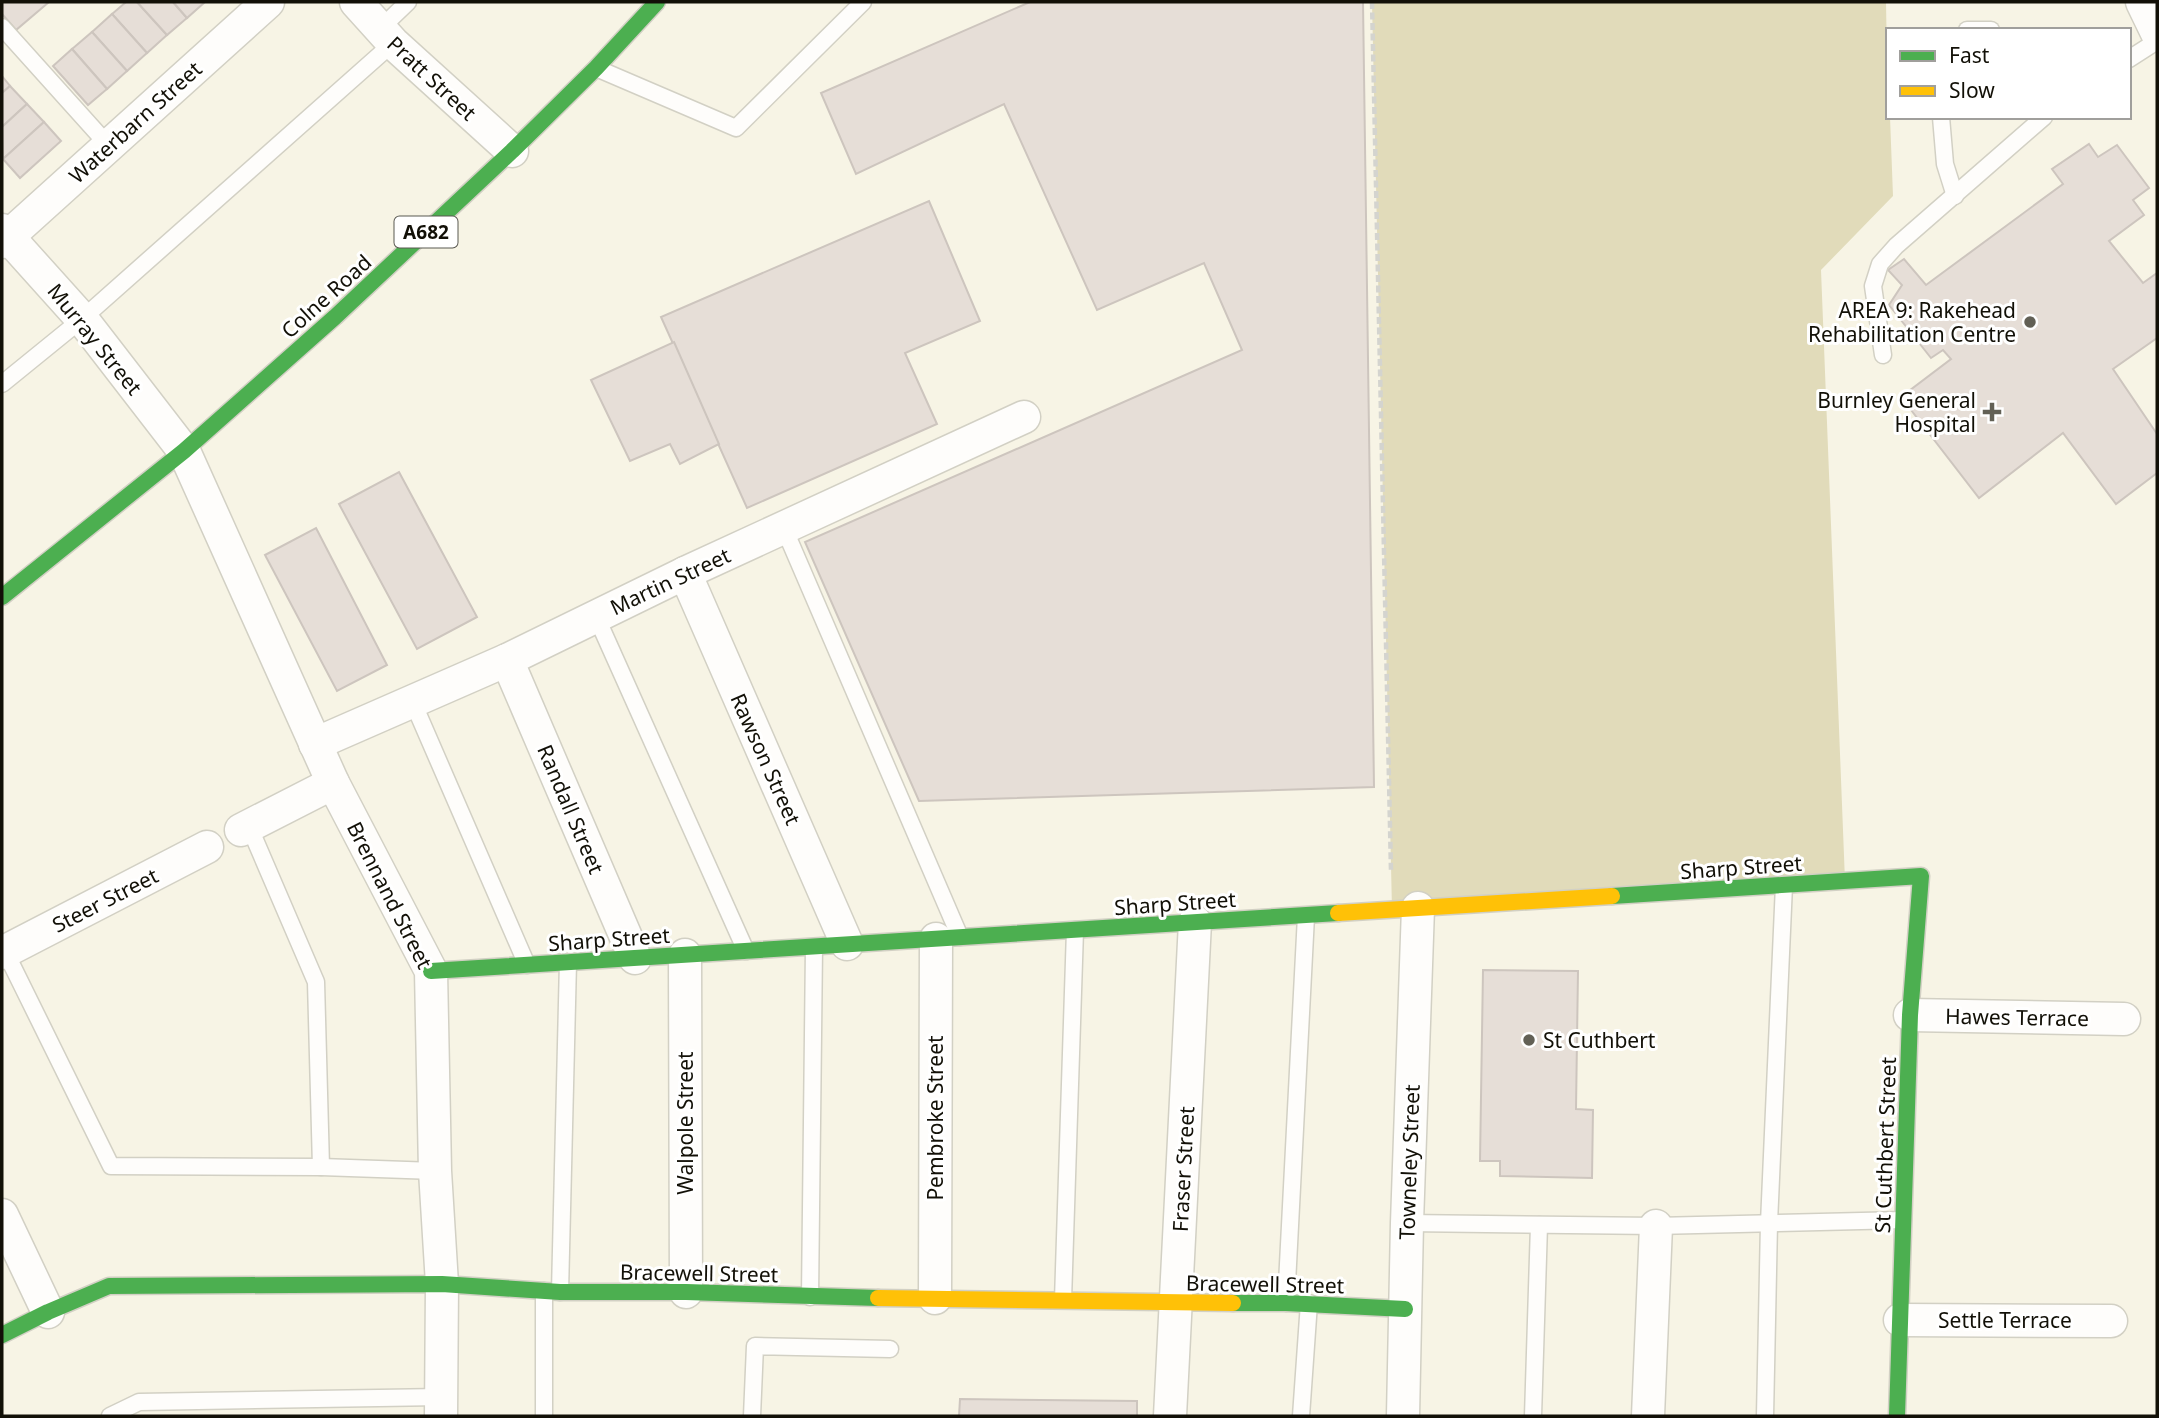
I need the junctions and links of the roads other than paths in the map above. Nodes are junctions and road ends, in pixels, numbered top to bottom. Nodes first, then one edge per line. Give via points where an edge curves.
1 (268, 2) edge
2 (356, 2) edge
3 (408, 2) edge
4 (657, 2) edge
5 (863, 2) edge
6 (2142, 2) edge
7 (2, 27) edge
8 (2157, 33) edge
9 (386, 36) junction
10 (2157, 41) edge
11 (2131, 58) edge
12 (596, 68) junction
13 (1941, 119) edge
14 (2042, 119) edge
15 (108, 145) junction
16 (512, 151) junction
17 (1955, 196) junction
18 (4, 236) edge
19 (82, 319) junction
20 (1883, 355) dead end
21 (2, 384) edge
22 (1024, 417) dead end
23 (184, 451) junction
24 (784, 528) junction
25 (685, 573) junction
26 (2, 597) edge
27 (596, 615) junction
28 (507, 660) junction
29 (412, 700) junction
30 (315, 744) junction
31 (333, 783) junction
32 (245, 828) joint
33 (207, 848) dead end
34 (1921, 876) joint
35 (1784, 885) junction
36 (1405, 909) junction
37 (1306, 916) junction
38 (1195, 922) junction
39 (1075, 930) junction
40 (948, 938) junction
41 (847, 944) junction
42 (814, 947) junction
43 (746, 951) junction
44 (3, 952) edge
45 (685, 955) junction
46 (635, 958) junction
47 (568, 962) junction
48 (527, 965) junction
49 (431, 971) junction
50 (1910, 1015) junction
51 (2123, 1019) dead end
52 (321, 1167) junction
53 (435, 1171) junction
54 (2, 1215) edge
55 (1903, 1220) junction
56 (1407, 1223) junction
57 (1769, 1223) junction
58 (1539, 1225) junction
59 (1656, 1227) junction
60 (442, 1284) junction
61 (552, 1292) junction
62 (686, 1292) junction
63 (810, 1297) junction
64 (935, 1298) junction
65 (1063, 1300) junction
66 (1286, 1303) junction
67 (1309, 1303) junction
68 (1177, 1304) junction
69 (1405, 1309) junction
70 (48, 1312) junction
71 (1900, 1320) junction
72 (2111, 1321) dead end
73 (2, 1335) edge
74 (890, 1349) dead end
75 (441, 1406) edge
76 (110, 1416) edge
77 (544, 1416) edge
78 (752, 1416) edge
79 (1170, 1416) edge
80 (1301, 1416) edge
81 (1403, 1416) edge
82 (1534, 1416) edge
83 (1648, 1416) edge
84 (1765, 1416) edge
85 (1897, 1416) edge

1 - 15 street, Waterbarn Street
2 - 9 street, Pratt Street
3 - 9 lane
4 - 12 street, Colne Road / A682
5 - 12 lane via 736,128
6 - 8 street
7 - 15 lane
9 - 16 street, Pratt Street
9 - 19 lane
10 - 11 lane
12 - 16 street, Colne Road / A682
13 - 17 lane via 1945,164
14 - 17 lane
15 - 18 street, Waterbarn Street
16 - 23 street, Colne Road / A682
17 - 20 lane via 1880,264 1873,286
18 - 19 street, Murray Street
19 - 21 lane
19 - 23 street, Murray Street
22 - 24 street, Martin Street
23 - 26 street, Colne Road / A682
23 - 30 street, Brennand Street
24 - 25 street, Martin Street
24 - 40 lane
25 - 27 street, Martin Street
25 - 41 street, Rawson Street
27 - 28 street, Martin Street
27 - 43 lane
28 - 29 street, Martin Street
28 - 46 street, Randall Street
29 - 30 street, Martin Street
29 - 48 lane
30 - 31 street, Brennand Street
31 - 32 street
31 - 49 street, Brennand Street
32 - 52 lane via 316,982
33 - 44 street, Steer Street
34 - 35 street, Sharp Street
34 - 50 street, St Cuthbert Street
35 - 36 street, Sharp Street
35 - 57 lane
36 - 37 street, Sharp Street
36 - 56 street, Towneley Street
37 - 38 street, Sharp Street
37 - 66 lane
38 - 39 street, Sharp Street
38 - 68 street, Fraser Street
39 - 40 street, Sharp Street
39 - 65 lane
40 - 41 street, Sharp Street
40 - 64 street, Pembroke Street
41 - 42 street, Sharp Street
42 - 43 street, Sharp Street
42 - 63 lane
43 - 45 street, Sharp Street
44 - 52 lane via 111,1166
45 - 46 street, Sharp Street
45 - 62 street, Walpole Street
46 - 47 street, Sharp Street
47 - 48 street, Sharp Street
47 - 61 lane
48 - 49 street, Sharp Street
49 - 53 street, Brennand Street
50 - 51 street, Hawes Terrace
50 - 55 street, St Cuthbert Street
52 - 53 lane
53 - 60 street, Brennand Street
54 - 70 street
55 - 57 lane
55 - 71 street, St Cuthbert Street
56 - 58 lane
56 - 69 street, Towneley Street
57 - 59 lane
57 - 84 lane
58 - 59 lane
58 - 82 lane
59 - 83 street
60 - 61 street, Bracewell Street
60 - 70 street, Bracewell Street via 109,1286
60 - 75 street, Brennand Street
61 - 62 street, Bracewell Street
61 - 77 lane
62 - 63 street, Bracewell Street
63 - 64 street, Bracewell Street
64 - 65 street, Bracewell Street
65 - 68 street, Bracewell Street
66 - 67 street, Bracewell Street
66 - 68 street, Bracewell Street
67 - 69 street, Bracewell Street
67 - 80 lane
68 - 79 street, Fraser Street
69 - 81 street, Towneley Street
70 - 73 street, Bracewell Street
71 - 72 street, Settle Terrace
71 - 85 street, St Cuthbert Street
74 - 78 lane via 755,1346
75 - 76 lane via 139,1402

